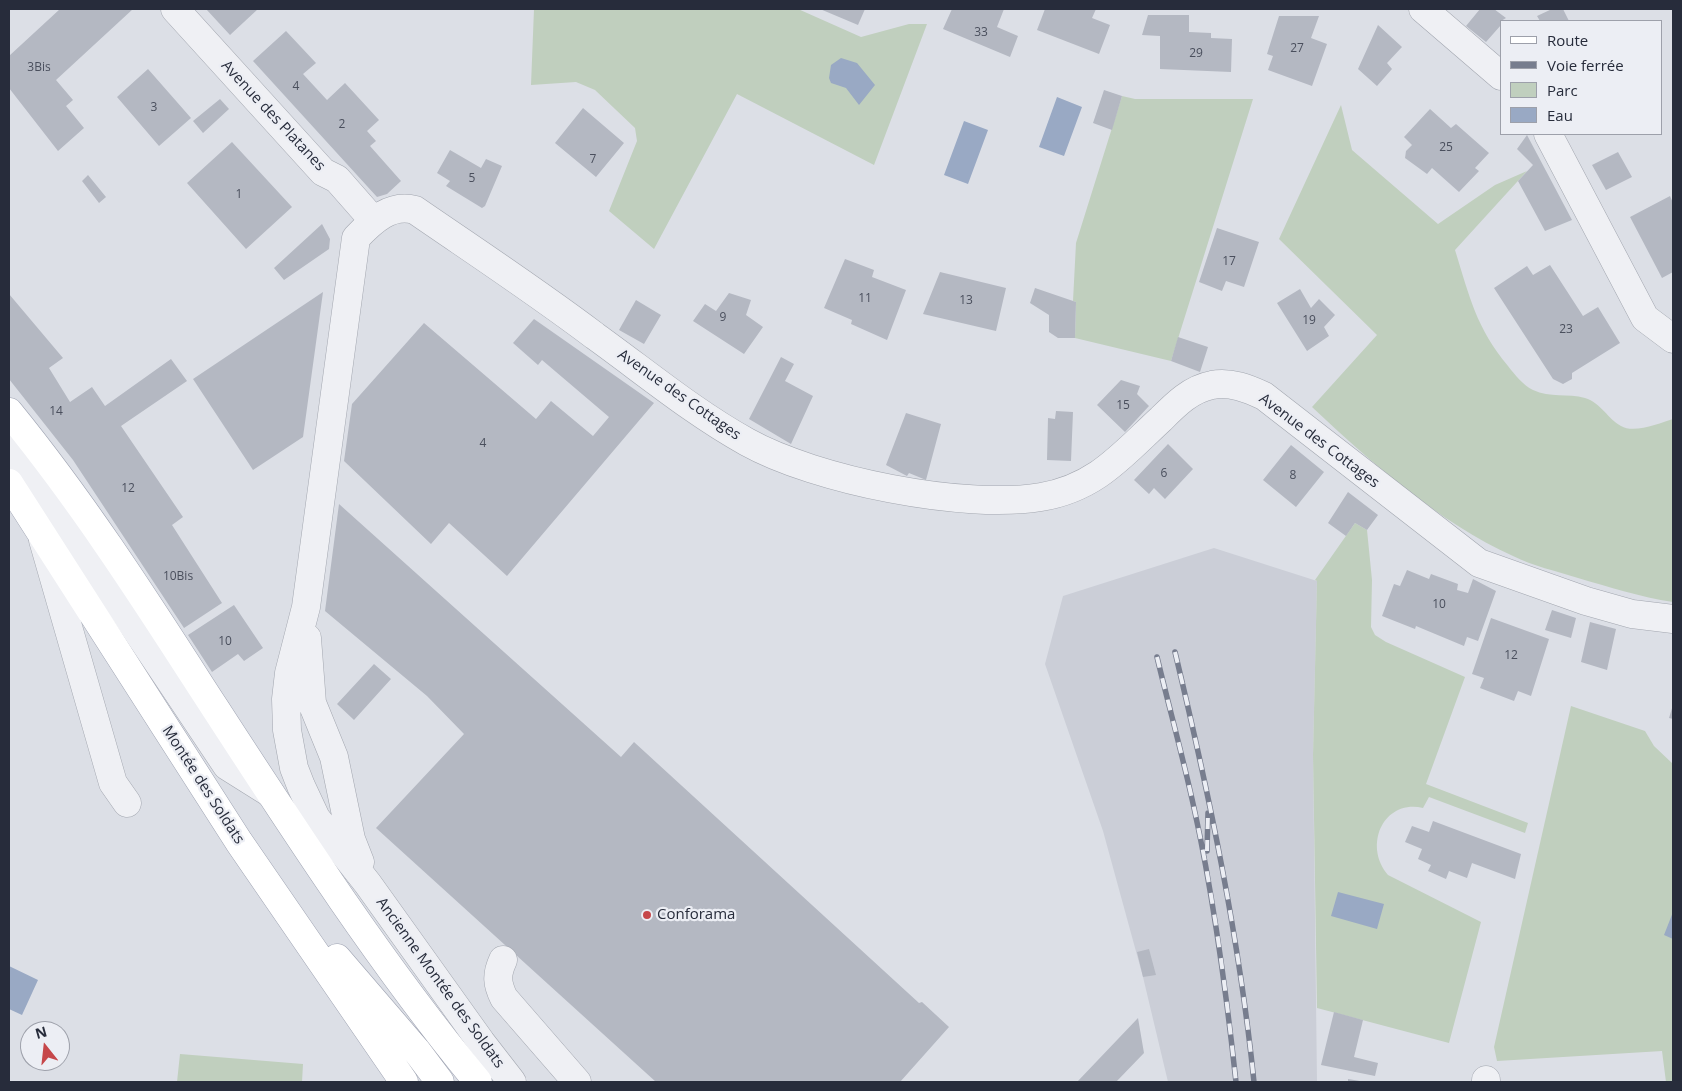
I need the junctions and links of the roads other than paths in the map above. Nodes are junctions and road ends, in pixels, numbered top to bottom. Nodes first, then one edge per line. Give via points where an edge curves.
1 (176, 9) edge
2 (1423, 9) edge
3 (1500, 75) edge
4 (1549, 135) edge
5 (373, 220) junction
6 (1673, 339) edge
7 (9, 412) edge
8 (9, 448) edge
9 (9, 483) edge
10 (40, 529) junction
11 (306, 607) junction
12 (1673, 619) edge
13 (150, 653) junction
14 (187, 761) junction
15 (270, 793) junction
16 (127, 804) dead end
17 (239, 842) junction
18 (316, 862) junction
19 (368, 884) junction
20 (504, 960) dead end
21 (416, 1050) junction
22 (404, 1082) edge
23 (440, 1082) edge
24 (478, 1082) edge
25 (512, 1082) edge
26 (576, 1082) edge

1 - 5 street, Avenue des Platanes via 323,172 337,179
2 - 3 street
4 - 6 street via 1645,318
5 - 11 street, Avenue des Cottages via 356,238
5 - 12 street, Avenue des Cottages via 396,208 416,210 712,421 748,443 788,461 844,479 928,494 988,500 1040,498 1078,488 1106,471 1185,396 1214,384 1243,387 1264,396 1479,563 1586,601 1632,614
7 - 15 main road via 68,488 143,596
8 - 13 street via 50,502
9 - 10 main road, Montée des Soldats
10 - 14 main road, Montée des Soldats
10 - 16 street via 113,783
11 - 19 street, Ancienne Montée des Soldats via 312,702 334,757 351,839
11 - 19 street, Ancienne Montée des Soldats via 289,673 286,699 287,730 294,768 316,818
13 - 14 street
13 - 15 street via 227,766
14 - 17 main road, Montée des Soldats
15 - 18 main road
17 - 21 main road
17 - 22 main road, Montée des Soldats
18 - 21 main road
18 - 24 main road via 437,1033
19 - 25 street, Ancienne Montée des Soldats
20 - 26 street via 497,984 504,998
21 - 23 main road

